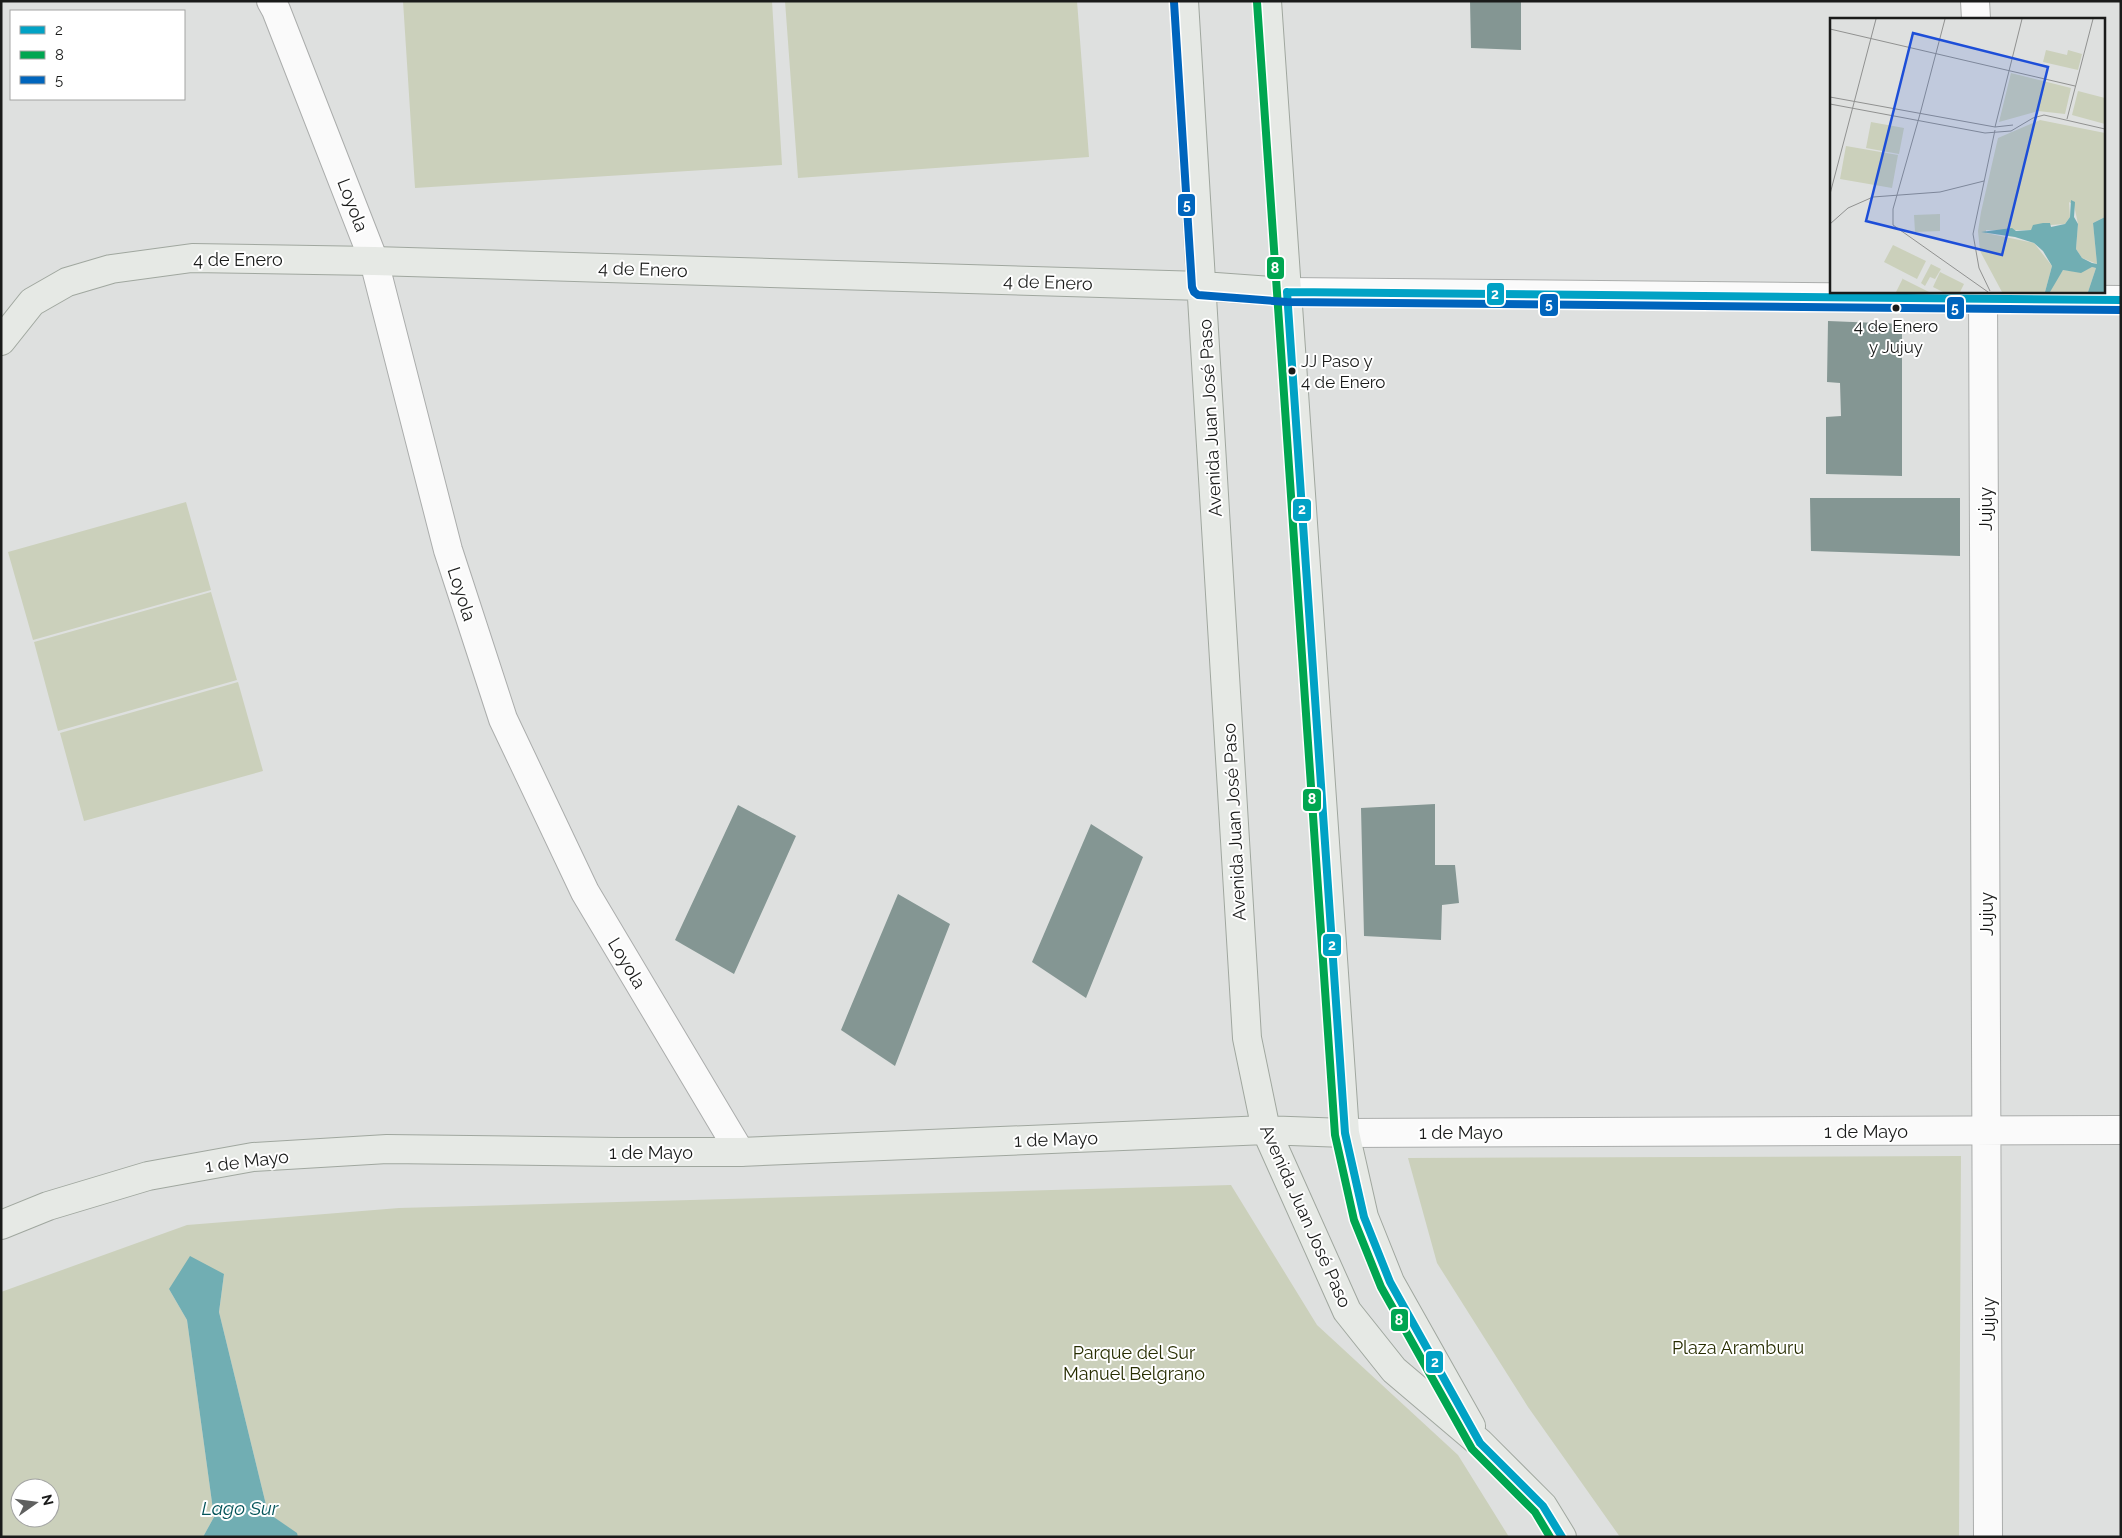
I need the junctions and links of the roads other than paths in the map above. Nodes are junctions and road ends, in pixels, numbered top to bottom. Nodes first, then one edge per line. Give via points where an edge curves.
1 (271, 1) edge
2 (1184, 1) edge
3 (1267, 1) edge
4 (1975, 1) edge
5 (1976, 18) edge
6 (374, 261) junction
7 (1202, 286) junction
8 (1287, 292) junction
9 (1984, 295) edge
10 (2121, 300) edge
11 (1, 341) edge
12 (1266, 1130) junction
13 (2121, 1130) edge
14 (1988, 1131) junction
15 (1344, 1133) junction
16 (740, 1152) junction
17 (1, 1225) edge
18 (1480, 1443) junction
19 (1562, 1537) edge
20 (1988, 1537) edge

1 - 6 street, Loyola
2 - 7 main road, Avenida Juan José Paso
3 - 8 main road
4 - 5 street
6 - 7 main road, 4 de Enero
6 - 11 main road, 4 de Enero via 192,258 111,270 67,282 32,302
6 - 16 street, Loyola via 448,550 503,719 585,892
7 - 8 main road, 4 de Enero
7 - 12 main road, Avenida Juan José Paso via 1247,1038
8 - 9 street, 4 de Enero
8 - 15 main road
9 - 10 street, 4 de Enero
9 - 14 street, Jujuy
12 - 15 main road, 1 de Mayo
12 - 16 main road, 1 de Mayo
12 - 18 main road, Avenida Juan José Paso via 1347,1311 1394,1370
13 - 14 street, 1 de Mayo
14 - 15 street, 1 de Mayo
14 - 20 street, Jujuy
15 - 18 main road via 1364,1217 1390,1282
16 - 17 main road, 1 de Mayo via 387,1149 253,1157 148,1176 48,1206
18 - 19 main road via 1543,1506

